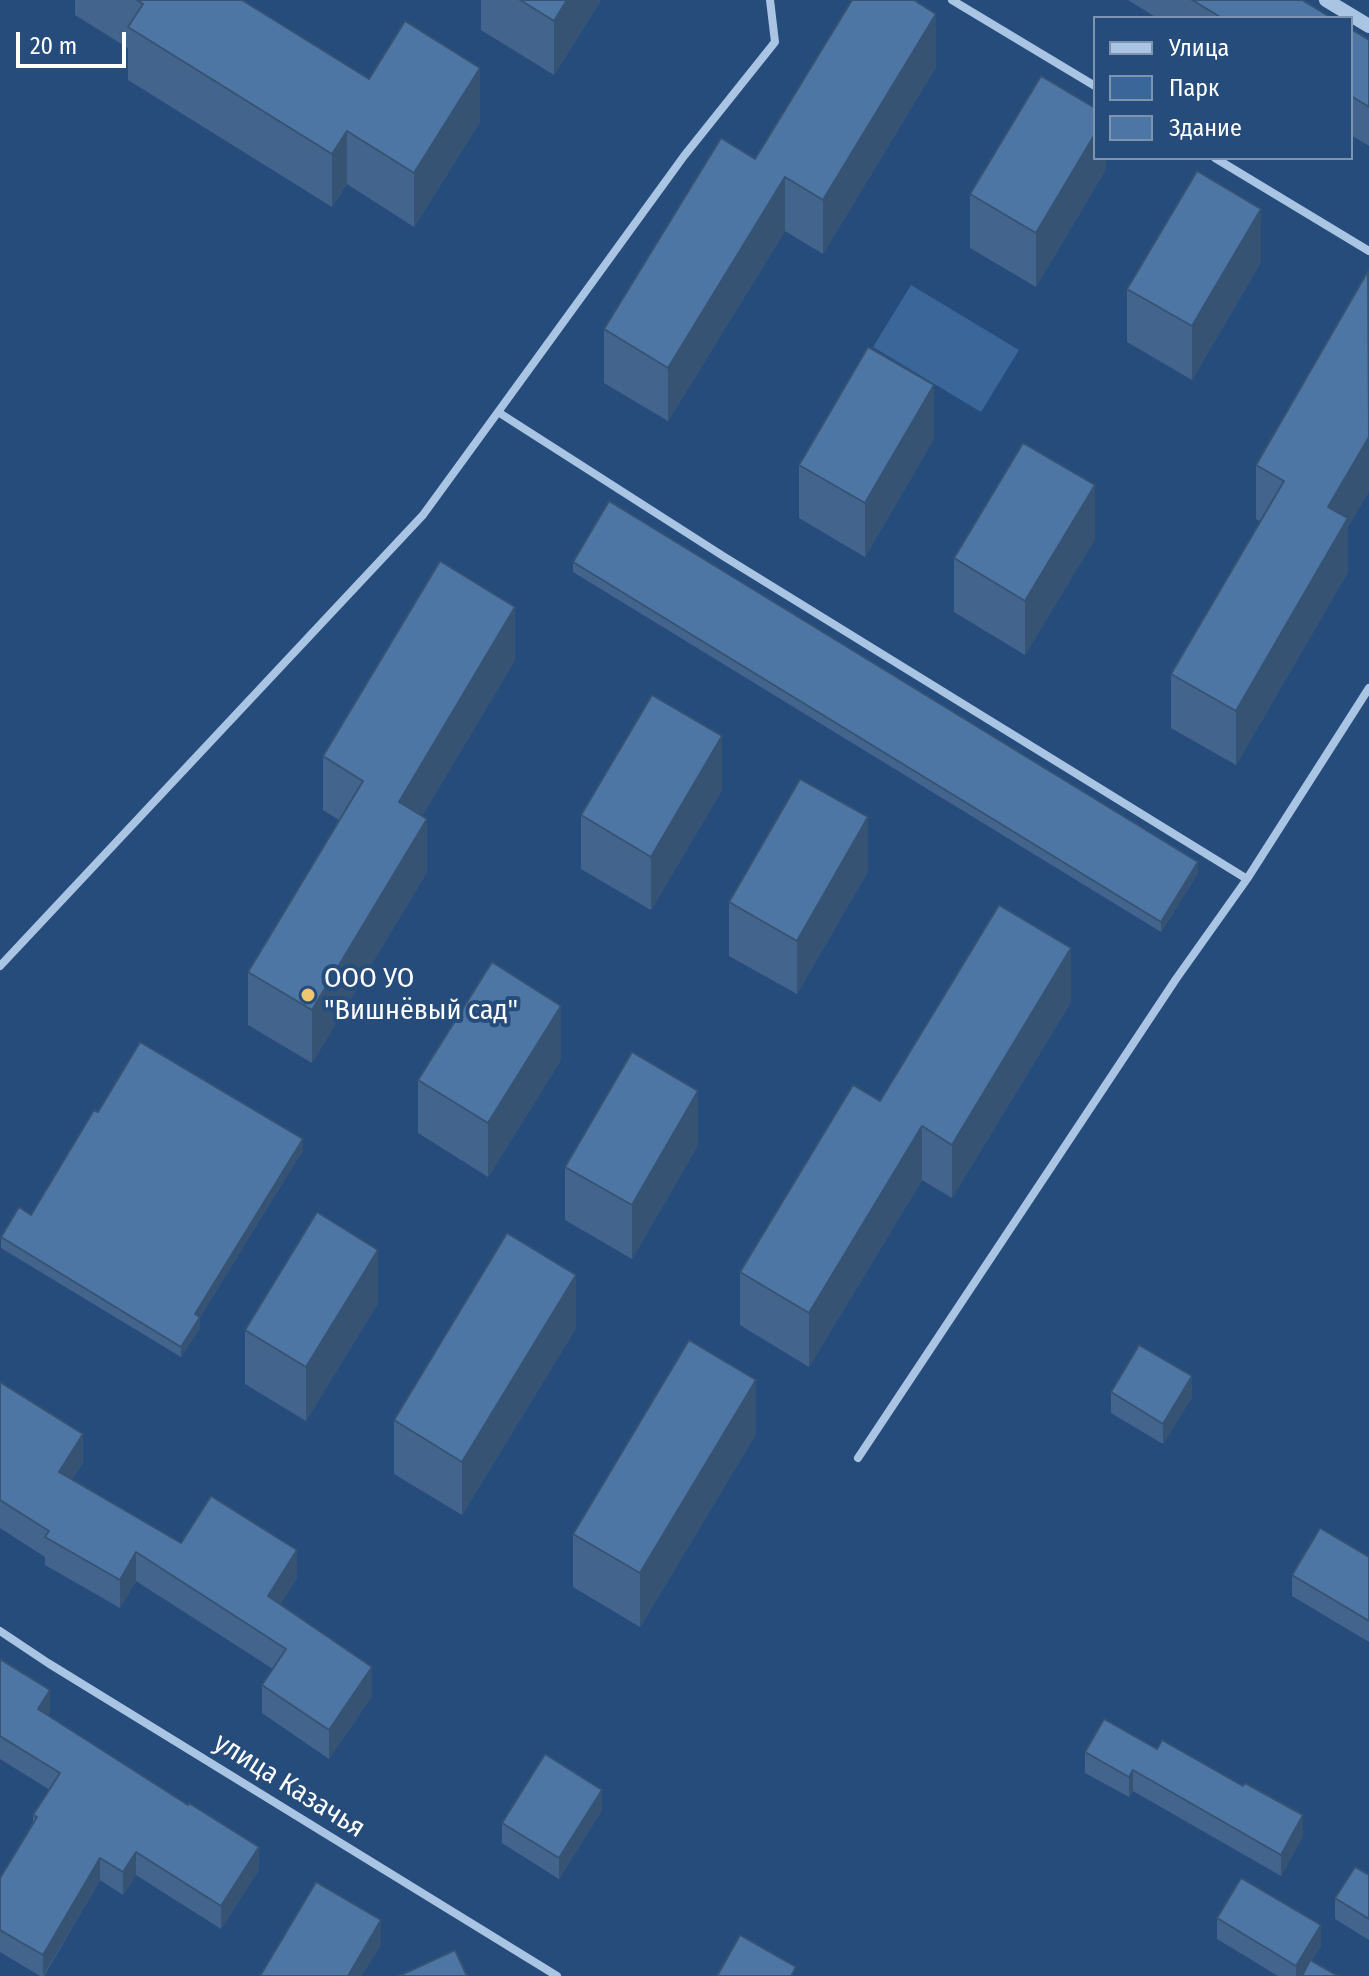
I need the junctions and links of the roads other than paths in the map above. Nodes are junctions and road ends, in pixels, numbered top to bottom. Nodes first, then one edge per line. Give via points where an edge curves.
1 (770, 0) edge
2 (952, 0) edge
3 (1326, 0) edge
4 (1352, 16) edge
5 (1093, 85) edge
6 (1218, 160) edge
7 (1369, 251) edge
8 (498, 412) junction
9 (1369, 688) edge
10 (1247, 879) junction
11 (0, 966) edge
12 (858, 1458) dead end
13 (0, 1631) edge
14 (557, 1976) edge

1 - 8 street via 775,42 684,156
2 - 5 street
3 - 4 street
6 - 7 street
8 - 10 street
8 - 11 street via 423,515
9 - 10 street
10 - 12 street
13 - 14 street, улица Казачья

